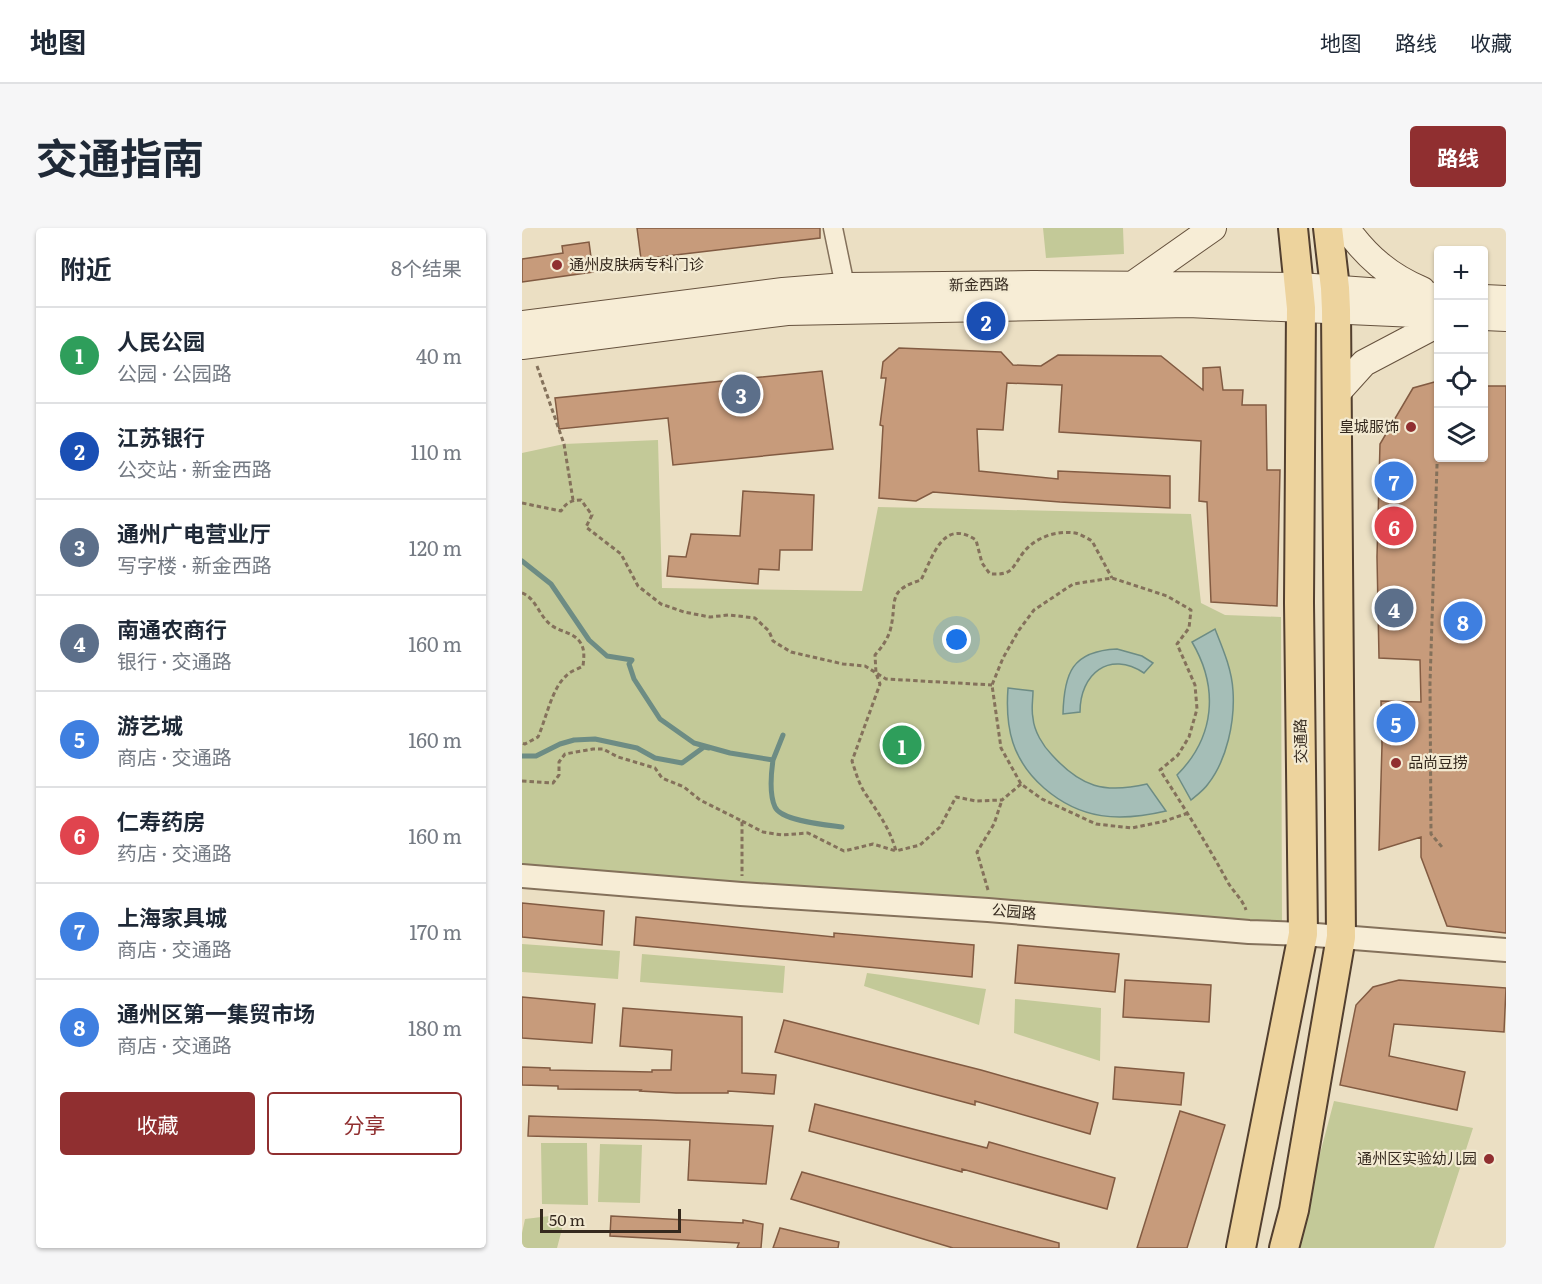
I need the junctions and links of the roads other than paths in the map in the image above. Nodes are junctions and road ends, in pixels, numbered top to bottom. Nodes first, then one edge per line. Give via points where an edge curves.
1 (833, 228) edge
2 (1213, 228) edge
3 (1293, 228) edge
4 (1328, 228) edge
5 (1347, 228) edge
6 (1132, 285) junction
7 (845, 286) junction
8 (1300, 297) junction
9 (1488, 298) edge
10 (1335, 299) junction
11 (1506, 299) edge
12 (1434, 300) edge
13 (1434, 302) edge
14 (1488, 317) edge
15 (1506, 318) edge
16 (1434, 326) edge
17 (525, 339) edge
18 (1336, 394) junction
19 (522, 876) edge
20 (1303, 934) junction
21 (1341, 937) junction
22 (1506, 950) edge
23 (1240, 1248) edge
24 (1284, 1248) edge

1 - 7 street
2 - 6 main road
3 - 8 main road, 交通路
4 - 10 main road
5 - 12 main road via 1367,255 1402,282
6 - 7 main road, 新金西路
6 - 8 main road, 新金西路
7 - 17 main road, 新金西路 via 783,291
8 - 10 main road, 新金西路
8 - 17 main road, 新金西路 via 1188,304 787,312
8 - 20 main road, 交通路
9 - 11 main road
10 - 13 main road, 新金西路
10 - 18 main road
14 - 15 main road
16 - 18 main road via 1364,363
18 - 21 main road
19 - 20 street, 公园路
20 - 21 street, 公园路
20 - 23 main road, 交通路
21 - 22 street, 公园路
21 - 24 main road

